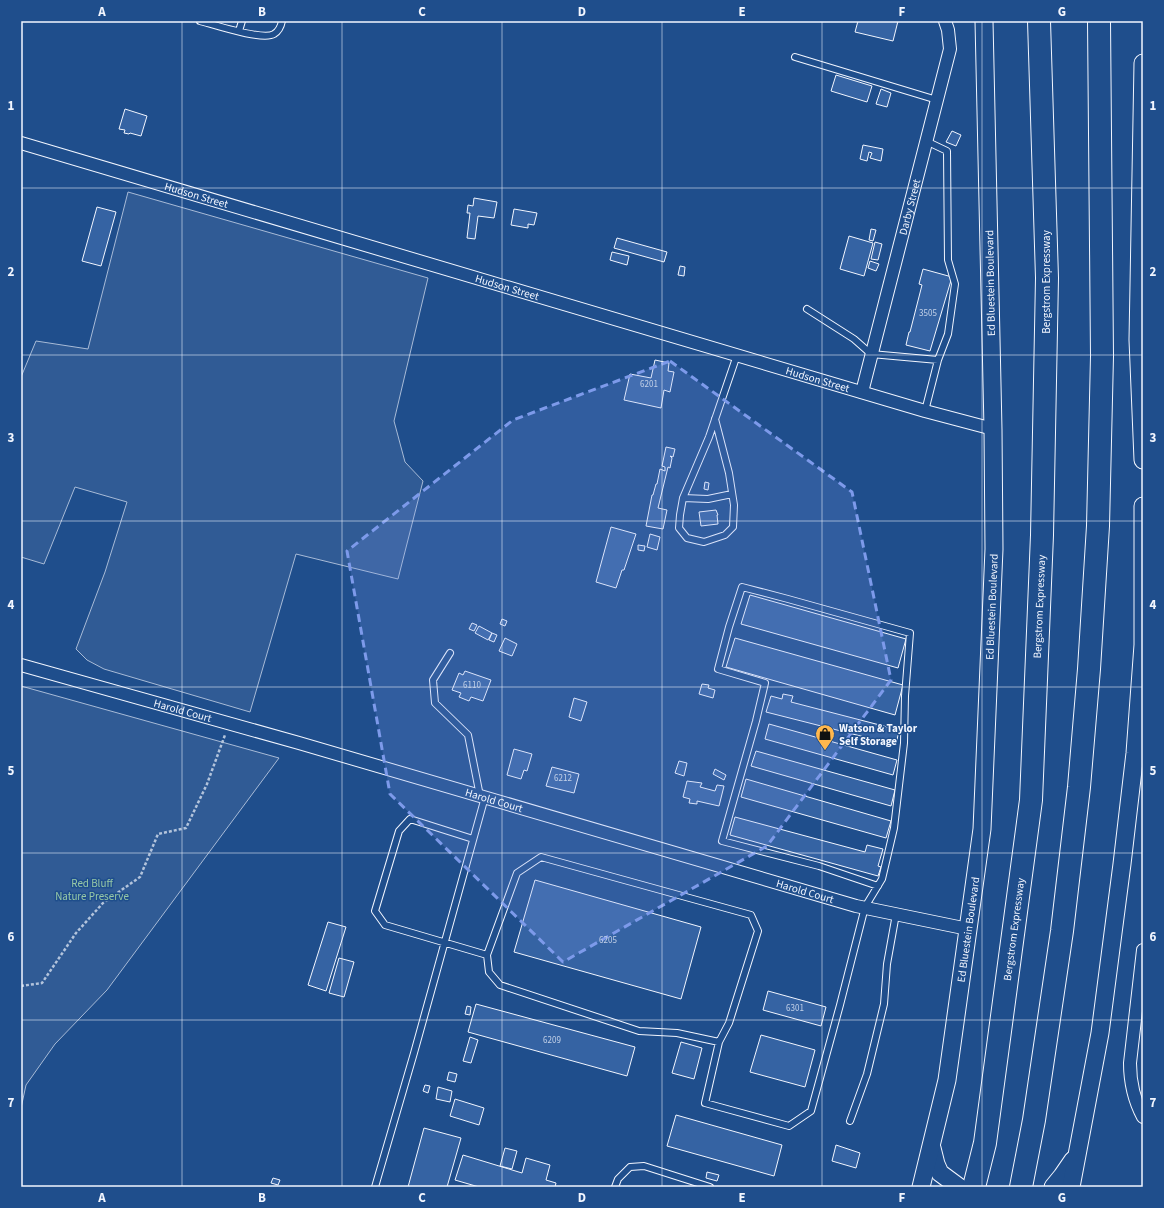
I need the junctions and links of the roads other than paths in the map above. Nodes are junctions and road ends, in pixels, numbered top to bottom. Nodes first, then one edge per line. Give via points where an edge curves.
1 (200, 21) edge
2 (242, 21) edge
3 (282, 21) edge
4 (945, 21) edge
5 (984, 21) edge
6 (1039, 21) edge
7 (1099, 21) edge
8 (239, 31) junction
9 (795, 57) dead end
10 (1143, 63) edge
11 (937, 100) junction
12 (926, 141) junction
13 (21, 143) edge
14 (1142, 156) edge
15 (807, 309) dead end
16 (871, 354) junction
17 (737, 355) junction
18 (938, 360) junction
19 (862, 392) junction
20 (925, 411) junction
21 (715, 419) junction
22 (993, 429) junction
23 (1143, 460) edge
24 (732, 494) junction
25 (683, 498) junction
26 (1143, 506) edge
27 (450, 653) dead end
28 (21, 665) edge
29 (483, 797) junction
30 (473, 839) junction
31 (878, 886) junction
32 (865, 907) junction
33 (896, 914) junction
34 (968, 929) junction
35 (444, 943) junction
36 (1143, 950) edge
37 (487, 955) junction
38 (719, 1042) junction
39 (1143, 1117) edge
40 (850, 1121) dead end
41 (932, 1146) junction
42 (1078, 1152) junction
43 (375, 1187) edge
44 (615, 1187) edge
45 (710, 1187) edge
46 (921, 1187) edge
47 (958, 1187) edge
48 (974, 1187) edge
49 (1021, 1187) edge
50 (1053, 1187) edge
51 (1071, 1187) edge

1 - 8 lane
2 - 8 lane
3 - 8 lane via 274,35 261,36
4 - 11 street, Darby Street via 950,49
5 - 22 main road, Ed Bluestein Boulevard
6 - 48 highway, Bergstrom Expressway via 1047,278 1042,535 1031,800 986,1143
7 - 49 highway via 1101,371 1098,526 1089,670 1079,787 1062,931 1034,1120
9 - 11 lane
10 - 14 main road
11 - 12 street, Darby Street
12 - 16 street, Darby Street
12 - 18 lane via 947,151 948,260 955,284 948,334
13 - 17 street, Hudson Street
14 - 23 main road via 1138,340
15 - 16 lane via 854,339
16 - 18 lane
16 - 19 street, Darby Street
17 - 19 street, Hudson Street
17 - 21 lane
18 - 20 lane
19 - 20 street, Hudson Street
20 - 22 street, Hudson Street
21 - 24 lane
21 - 25 lane
22 - 34 main road, Ed Bluestein Boulevard via 994,549 982,829
24 - 25 lane via 708,499
24 - 25 lane via 732,527 725,535 704,542 687,538 679,528
26 - 42 main road via 1143,645 1135,753 1101,1026
27 - 29 lane via 433,680 435,703 468,735
28 - 29 street, Harold Court
29 - 30 lane
29 - 32 street, Harold Court
30 - 35 lane
30 - 35 lane via 410,819 399,831 375,911 385,925
31 - 31 lane via 894,828 904,743 910,633 742,587 718,669 765,683 722,841 820,866
31 - 32 lane
32 - 33 street, Harold Court
32 - 38 lane via 811,1111 789,1126 705,1103
33 - 34 street, Harold Court
33 - 40 lane via 886,964 884,1004 867,1074
34 - 41 main road, Ed Bluestein Boulevard via 948,1080
35 - 37 lane
35 - 43 lane
36 - 39 street via 1130,1082
37 - 38 lane via 489,972 500,985 639,1031 676,1033
37 - 38 lane via 517,873 541,858 752,915 758,931 729,1023
41 - 46 main road, Ed Bluestein Boulevard
41 - 47 main road via 940,1173
42 - 50 main road
42 - 51 main road
44 - 45 lane via 618,1179 630,1167 644,1166

